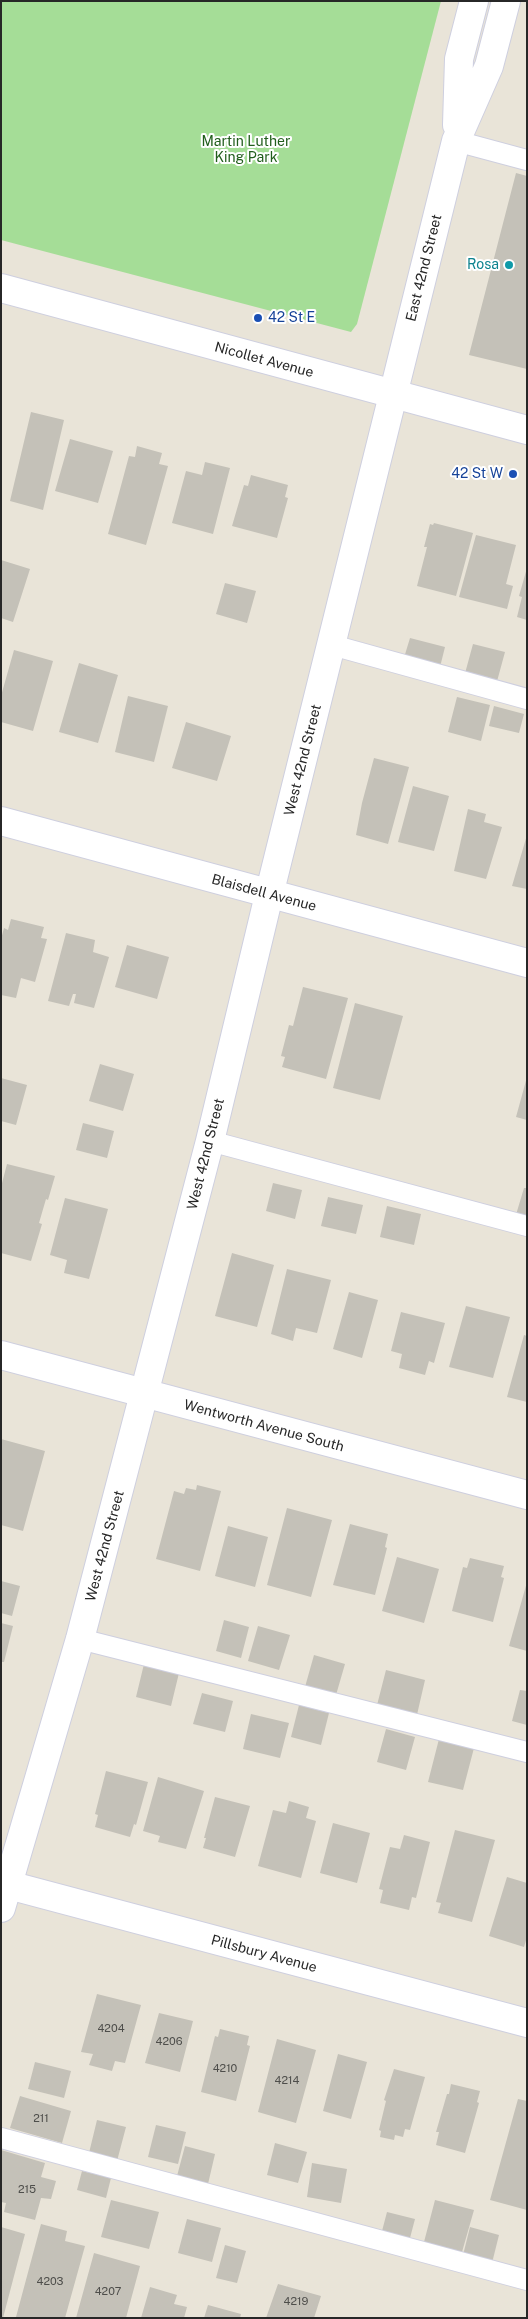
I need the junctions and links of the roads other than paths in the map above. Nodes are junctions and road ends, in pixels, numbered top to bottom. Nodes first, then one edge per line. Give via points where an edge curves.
1 (474, 1) edge
2 (506, 1) edge
3 (456, 141) junction
4 (527, 160) edge
5 (1, 288) edge
6 (392, 395) junction
7 (527, 430) edge
8 (332, 645) junction
9 (527, 699) edge
10 (1, 821) edge
11 (269, 895) junction
12 (527, 963) edge
13 (210, 1141) junction
14 (527, 1226) edge
15 (1, 1355) edge
16 (144, 1394) junction
17 (527, 1495) edge
18 (80, 1639) junction
19 (527, 1752) edge
20 (3, 1892) edge
21 (527, 2023) edge
22 (1, 2138) edge
23 (527, 2280) edge

1 - 3 street, East 42nd Street via 459,59
2 - 3 street, East 42nd Street via 489,66
3 - 4 lane
3 - 6 street, East 42nd Street
5 - 6 street, Nicollet Avenue
6 - 7 street, Nicollet Avenue
6 - 8 street, West 42nd Street
8 - 9 lane
8 - 11 street, West 42nd Street
10 - 11 street, Blaisdell Avenue
11 - 12 street, Blaisdell Avenue
11 - 13 street, West 42nd Street
13 - 14 lane
13 - 16 street, West 42nd Street
15 - 16 street, Wentworth Avenue South
16 - 17 street, Wentworth Avenue South
16 - 18 street, West 42nd Street
18 - 19 lane
18 - 20 street, West 42nd Street
20 - 21 street, Pillsbury Avenue
22 - 23 lane

